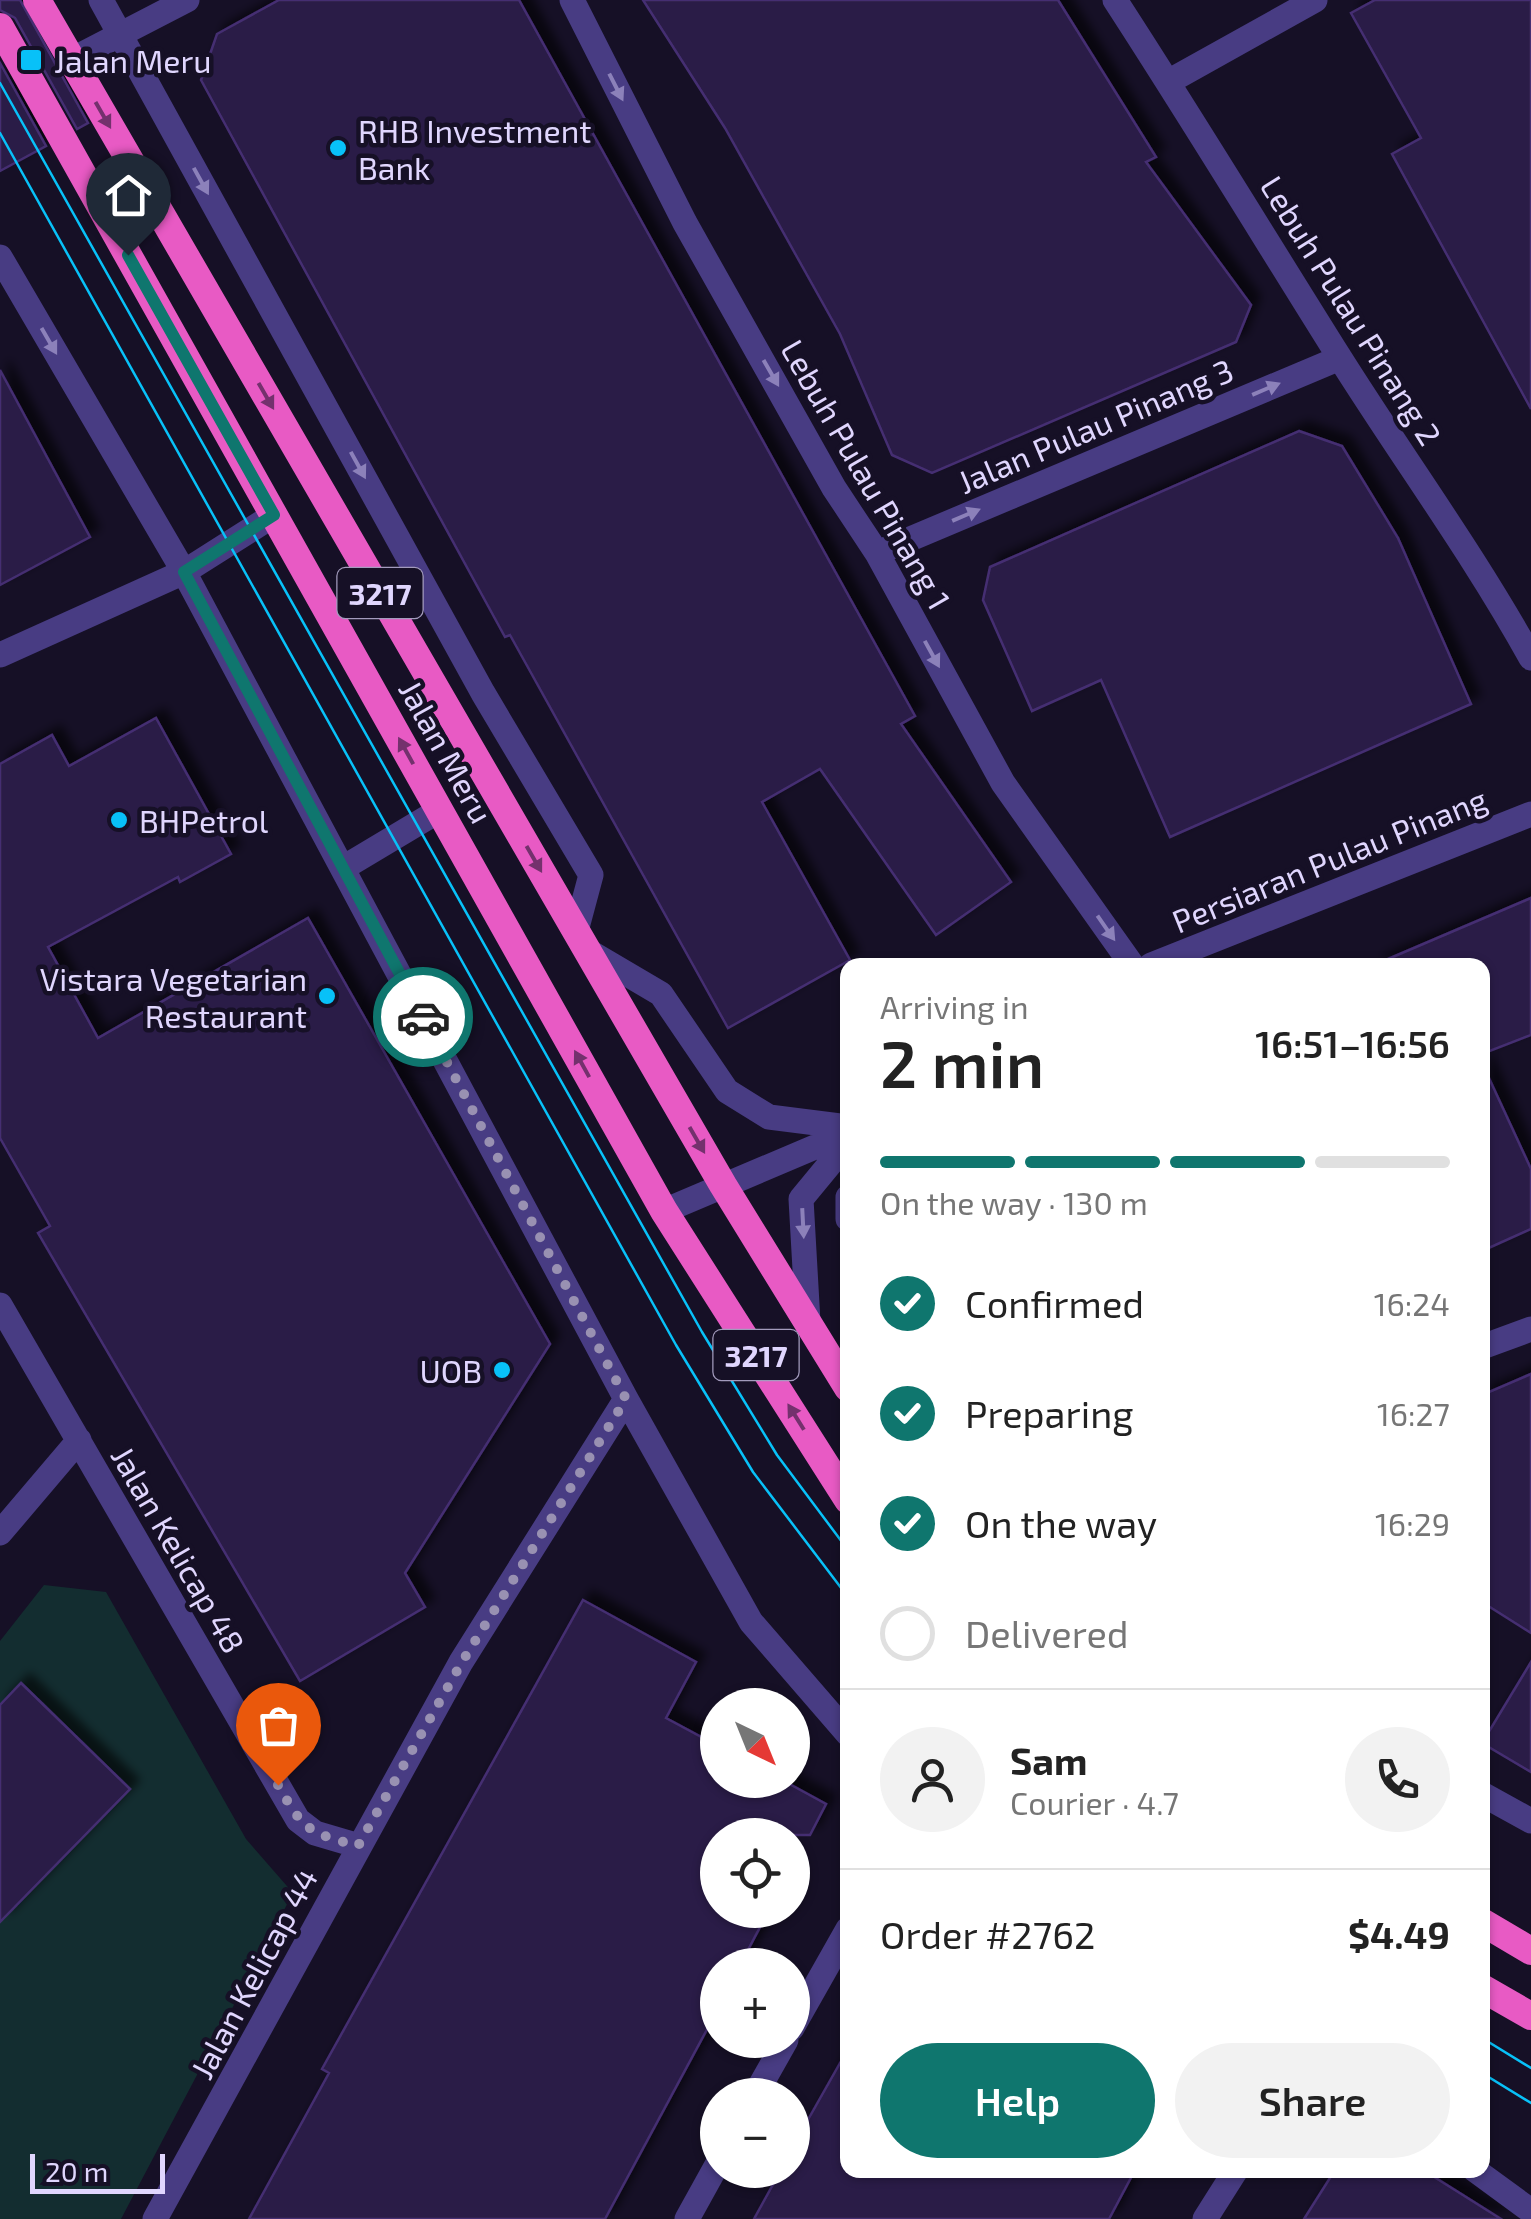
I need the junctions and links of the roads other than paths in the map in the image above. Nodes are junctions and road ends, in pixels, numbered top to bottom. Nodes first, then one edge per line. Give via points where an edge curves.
1 (37, 0) edge
2 (101, 0) edge
3 (187, 0) edge
4 (572, 0) edge
5 (1115, 0) edge
6 (1315, 0) edge
7 (0, 27) edge
8 (121, 34) junction
9 (71, 60) junction
10 (1168, 82) junction
11 (0, 257) edge
12 (1340, 358) junction
13 (274, 515) junction
14 (877, 554) junction
15 (184, 572) junction
16 (0, 655) edge
17 (1531, 658) edge
18 (440, 810) junction
19 (1531, 814) edge
20 (343, 868) junction
21 (582, 941) junction
22 (1127, 958) edge
23 (1169, 958) edge
24 (840, 1129) edge
25 (840, 1134) edge
26 (840, 1152) edge
27 (724, 1185) junction
28 (664, 1210) junction
29 (0, 1305) edge
30 (808, 1322) junction
31 (1531, 1328) edge
32 (1490, 1344) edge
33 (840, 1375) edge
34 (626, 1399) junction
35 (78, 1440) junction
36 (840, 1487) edge
37 (0, 1534) edge
38 (840, 1725) edge
39 (1490, 1798) edge
40 (1531, 1821) edge
41 (358, 1846) junction
42 (1490, 1927) edge
43 (840, 1943) edge
44 (1531, 1952) edge
45 (1490, 1993) edge
46 (810, 1996) edge
47 (1531, 2016) edge
48 (1231, 2178) edge
49 (1486, 2178) edge
50 (704, 2188) edge
51 (1531, 2210) edge
52 (156, 2219) edge
53 (686, 2219) edge
54 (1206, 2219) edge

1 - 9 highway, Jalan Meru / 3217
2 - 8 street
3 - 8 street
4 -> 14 street, Lebuh Pulau Pinang 1 via 686,223
5 - 10 street, Lebuh Pulau Pinang 2
6 - 10 street
7 - 13 highway, Jalan Meru / 3217
8 - 9 street
8 -> 21 street via 591,875
9 -> 21 highway, Jalan Meru / 3217
10 - 12 street, Lebuh Pulau Pinang 2
11 -> 15 street
14 -> 12 street, Jalan Pulau Pinang 3
12 - 17 street, Lebuh Pulau Pinang 2
13 - 15 street
18 -> 13 highway, Jalan Meru / 3217
14 -> 22 street, Lebuh Pulau Pinang 1 via 1003,783
15 - 16 street
15 - 20 street
18 - 20 street
28 -> 18 highway, Jalan Meru / 3217
19 - 23 street, Persiaran Pulau Pinang
20 - 34 street
21 - 24 street via 661,994 727,1090 769,1117
21 -> 27 highway, Jalan Meru / 3217
25 - 27 street
26 -> 30 street via 801,1199
27 - 28 street
27 - 30 highway, Jalan Meru / 3217
36 -> 28 highway, Jalan Meru / 3217
29 - 35 street, Jalan Kelicap 48
30 - 33 highway, Jalan Meru / 3217
31 - 32 street
34 - 38 street via 751,1622
34 - 41 street, Jalan Kelicap 44 via 462,1662
35 - 37 street
35 - 41 street, Jalan Kelicap 48 via 298,1820 315,1834
39 - 40 street
41 - 52 street, Jalan Kelicap 44
42 - 44 highway
43 - 46 street
45 - 47 highway
48 - 54 street
49 - 51 street
50 - 53 street

